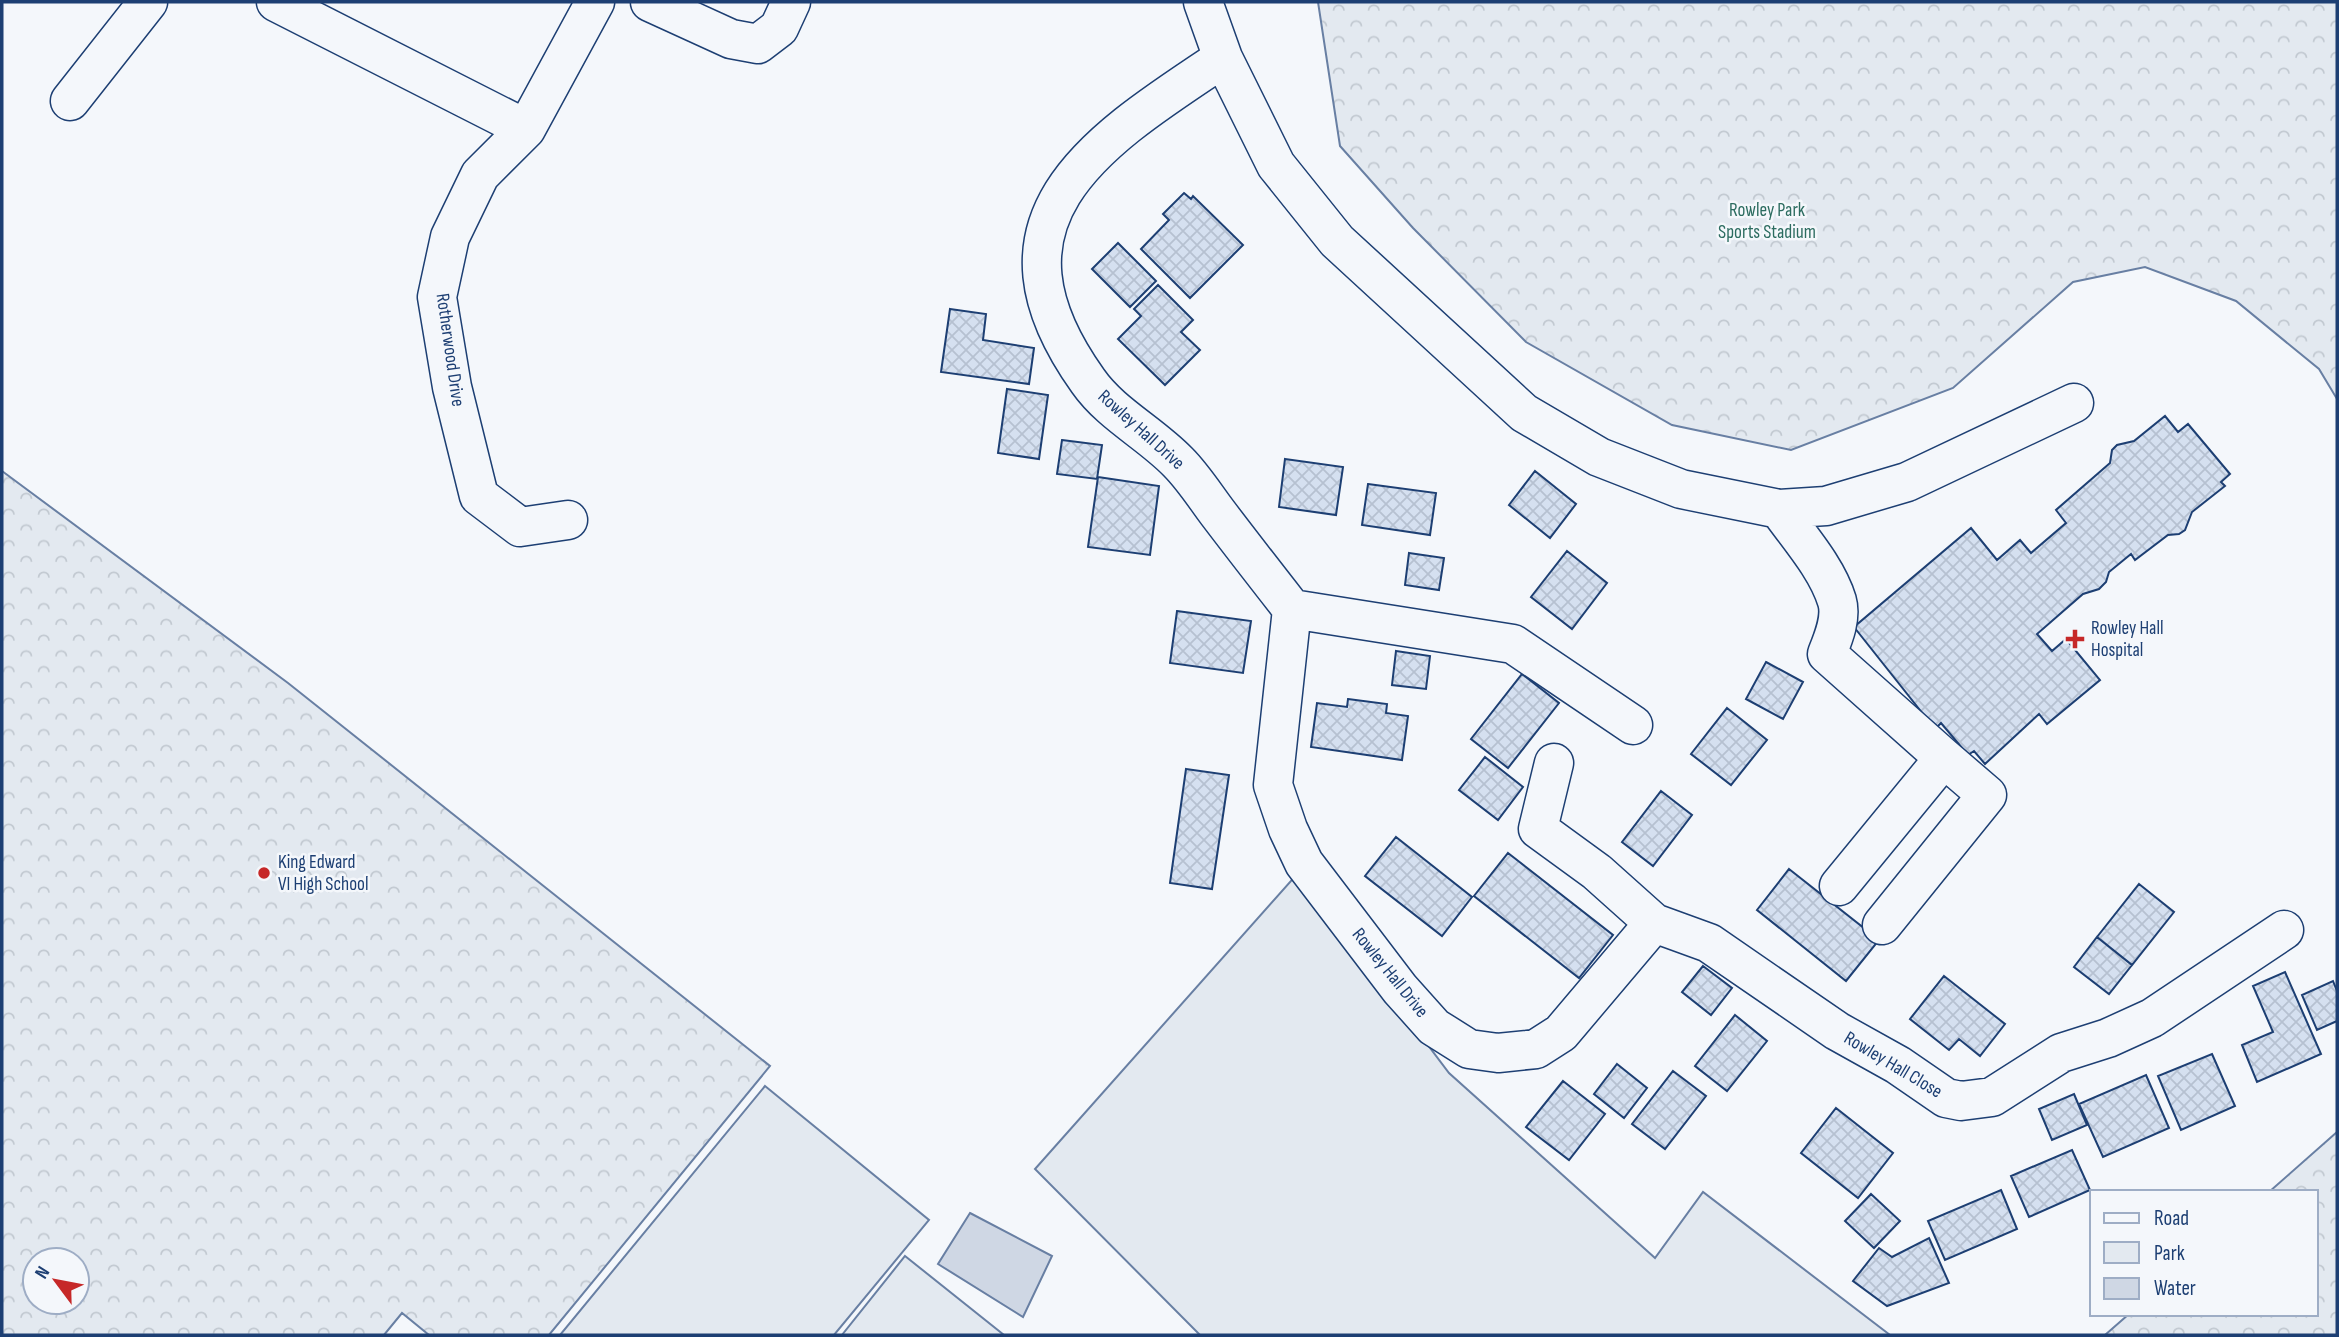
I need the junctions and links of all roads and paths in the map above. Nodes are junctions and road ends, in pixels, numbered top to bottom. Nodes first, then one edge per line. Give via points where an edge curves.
1 (148, 2) edge
2 (276, 2) edge
3 (595, 2) edge
4 (650, 2) edge
5 (791, 2) edge
6 (1203, 2) edge
7 (1223, 58) junction
8 (70, 101) dead end
9 (526, 129) junction
10 (2074, 403) dead end
11 (1779, 509) junction
12 (568, 520) dead end
13 (1293, 609) junction
14 (1633, 726) dead end
15 (1944, 758) junction
16 (1554, 763) dead end
17 (1839, 886) dead end
18 (1654, 923) junction
19 (1882, 925) dead end
20 (2284, 930) dead end

1 - 8 street
2 - 9 street
3 - 9 street, Rotherwood Drive
4 - 5 street via 731,38 758,44 779,28
6 - 7 street
7 - 11 street via 1276,164 1337,241 1524,413 1599,457 1681,489
7 - 13 street, Rowley Hall Drive via 1144,110 1092,154 1060,196 1042,239 1041,281 1058,331 1088,382 1181,464
9 - 12 street, Rotherwood Drive via 480,175 450,237 438,297 452,387 479,496 520,527
10 - 11 street via 1907,482 1826,506
11 - 15 street via 1817,562 1838,603 1836,629 1827,654
13 - 14 street via 1513,644
13 - 18 street, Rowley Hall Drive via 1273,785 1304,863 1434,1027 1469,1049 1498,1053 1536,1049 1561,1033
15 - 17 street
15 - 19 street via 1987,795
16 - 18 street via 1538,829 1597,872
18 - 20 street, Rowley Hall Close via 1709,943 1837,1031 1946,1098 1961,1101 1992,1097 2061,1053 2152,1018

